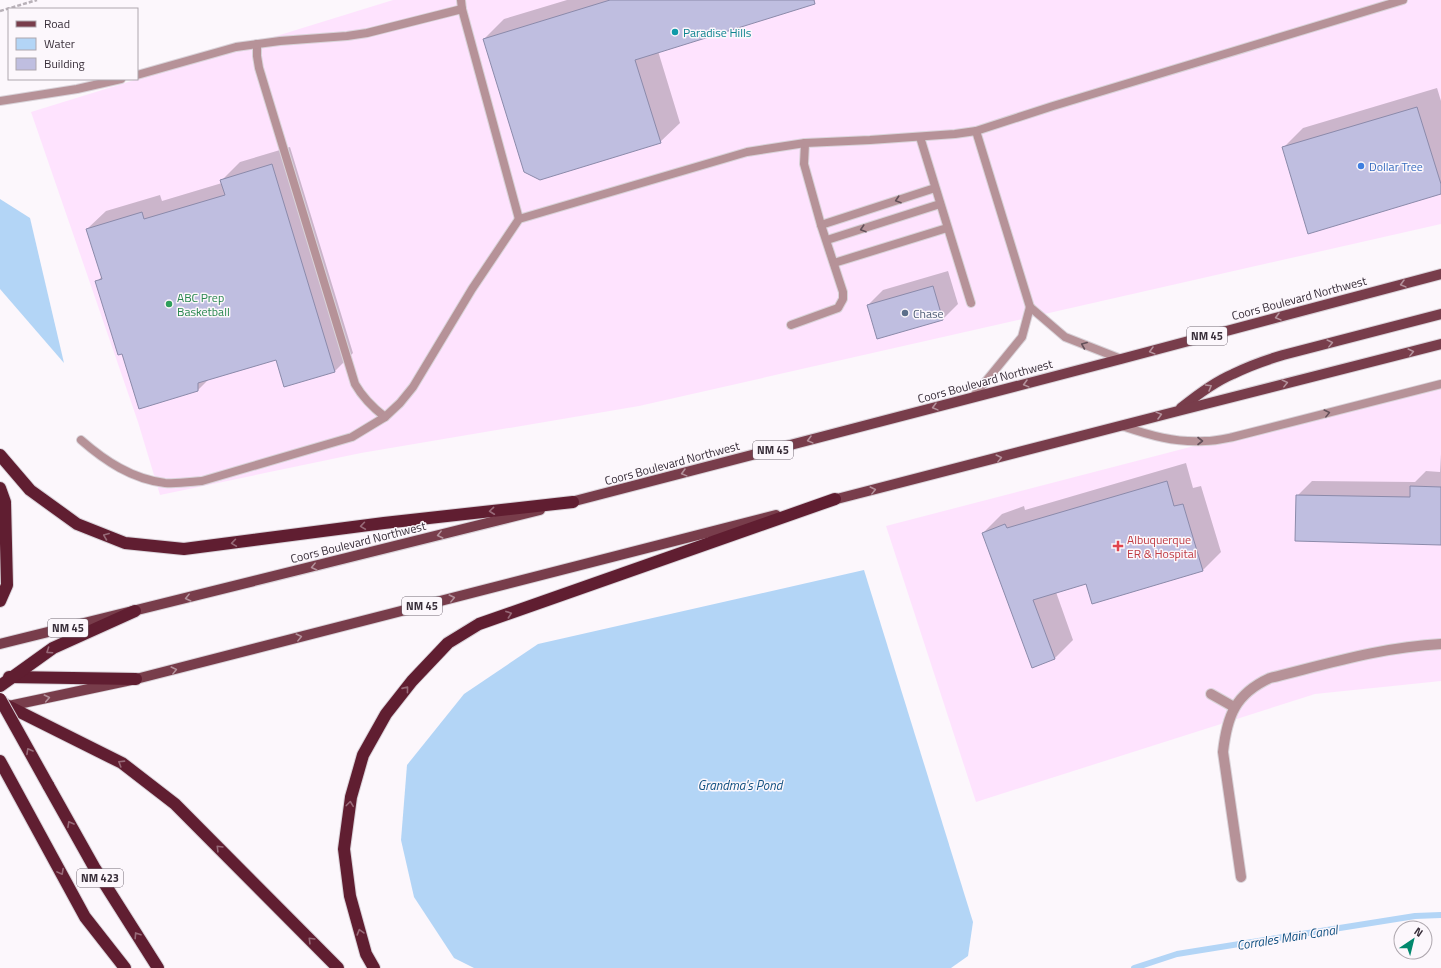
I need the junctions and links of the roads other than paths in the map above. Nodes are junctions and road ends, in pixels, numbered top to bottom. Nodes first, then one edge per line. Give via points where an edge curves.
1 (461, 0) edge
2 (1403, 0) edge
3 (462, 9) junction
4 (257, 44) junction
5 (138, 75) edge
6 (117, 80) edge
7 (0, 101) edge
8 (976, 131) junction
9 (920, 137) junction
10 (805, 143) junction
11 (935, 188) junction
12 (940, 204) junction
13 (519, 219) junction
14 (821, 225) junction
15 (947, 228) junction
16 (827, 240) junction
17 (834, 263) junction
18 (1441, 274) edge
19 (971, 303) dead end
20 (1030, 307) junction
21 (1441, 314) edge
22 (791, 325) dead end
23 (1441, 344) edge
24 (1121, 359) junction
25 (1441, 384) edge
26 (973, 398) junction
27 (1178, 410) junction
28 (385, 417) junction
29 (1122, 426) junction
30 (81, 440) dead end
31 (0, 455) edge
32 (0, 488) edge
33 (835, 500) junction
34 (573, 502) junction
35 (0, 601) edge
36 (135, 611) junction
37 (0, 644) edge
38 (1441, 644) edge
39 (6, 678) edge
40 (136, 679) junction
41 (0, 686) edge
42 (1211, 694) dead end
43 (2, 704) edge
44 (1234, 707) junction
45 (0, 761) edge
46 (1241, 877) dead end
47 (125, 968) edge
48 (158, 968) edge
49 (338, 968) edge
50 (374, 968) edge

1 - 3 lane
2 - 8 lane
3 - 4 lane via 367,33
3 - 13 lane
4 - 5 lane via 236,47
4 - 28 lane via 256,56 355,384 363,397
6 - 7 lane
8 - 9 lane
8 - 20 lane
9 - 10 lane
9 - 11 lane
10 - 13 lane via 747,152
10 - 14 lane via 804,164
11 - 12 lane
11 -> 14 lane
12 - 15 lane
12 -> 16 lane
13 - 28 lane via 472,289 413,387
14 - 16 lane
15 - 17 lane
15 - 19 lane
16 - 17 lane
17 - 22 lane via 843,292 843,299 838,308
18 -> 24 main road, Coors Boulevard Northwest / NM 45
24 -> 20 lane via 1065,337
20 - 26 lane via 1022,337
27 -> 21 main road via 1232,374 1259,363
27 -> 23 main road, NM 45
24 -> 26 main road, Coors Boulevard Northwest / NM 45
29 -> 25 lane via 1178,441 1205,441 1233,437
26 -> 34 main road, Coors Boulevard Northwest / NM 45
29 -> 27 main road, NM 45
28 - 30 lane via 352,436 202,481 182,483 165,483 130,474 112,464
33 -> 29 main road, NM 45
34 -> 31 highway via 384,523 184,550 125,543 77,524 30,490
32 - 35 highway via 5,502 7,585
40 -> 33 main road, NM 45
50 -> 33 highway via 366,954 350,896 344,849 351,797 363,755 386,714 412,681 448,643 479,624
34 -> 36 main road, Coors Boulevard Northwest / NM 45
36 - 37 main road, Coors Boulevard Northwest / NM 45
36 -> 39 highway via 53,648
38 - 44 street via 1374,652 1270,678 1257,684
39 - 40 highway
39 - 41 highway
43 -> 40 main road, NM 45
42 - 44 street
48 -> 43 highway, NM 423, bridge via 94,867
49 -> 43 highway via 175,804 122,763
44 - 46 street via 1228,721 1224,752
45 -> 47 highway, NM 423 via 85,917

